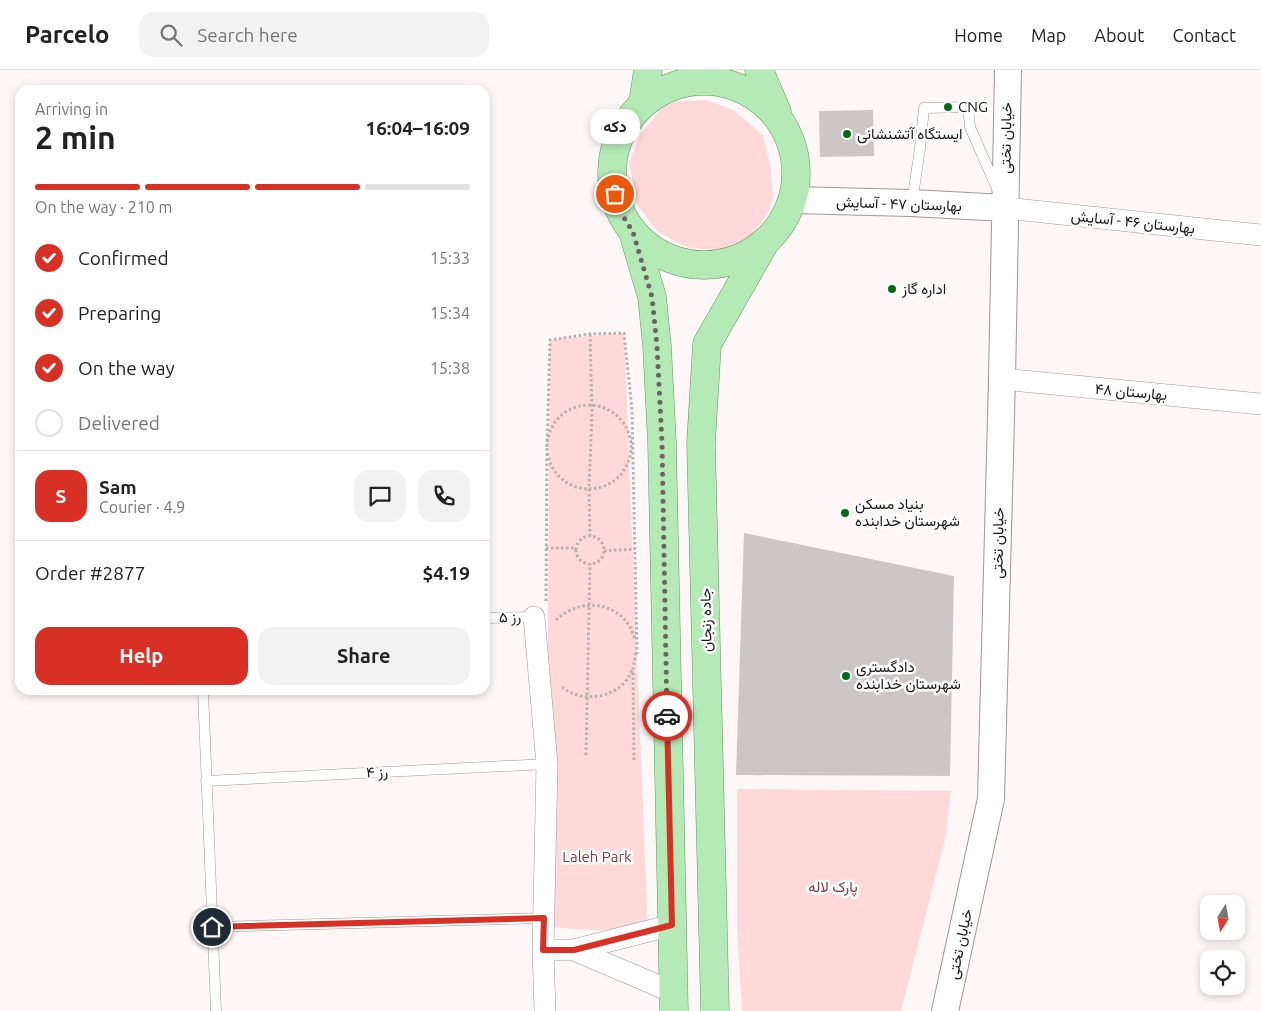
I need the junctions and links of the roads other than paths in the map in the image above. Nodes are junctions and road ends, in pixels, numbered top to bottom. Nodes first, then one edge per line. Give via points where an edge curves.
1 (648, 70) edge
2 (759, 70) edge
3 (1008, 70) edge
4 (643, 103) junction
5 (779, 118) junction
6 (793, 200) junction
7 (912, 203) junction
8 (1005, 208) junction
9 (633, 232) junction
10 (1261, 235) edge
11 (764, 244) junction
12 (1002, 379) junction
13 (1261, 404) edge
14 (544, 615) joint
15 (490, 618) edge
16 (203, 695) edge
17 (548, 764) junction
18 (206, 781) junction
19 (544, 918) junction
20 (672, 925) junction
21 (212, 927) junction
22 (543, 950) junction
23 (574, 950) junction
24 (674, 1002) edge
25 (216, 1011) edge
26 (545, 1011) edge
27 (715, 1011) edge
28 (945, 1011) edge

1 - 4 main road
2 - 5 main road
3 - 8 street, خیابان تختی
4 - 5 main road via 669,87 699,80 729,83 757,96
4 - 9 main road via 624,125 614,151 612,180 618,208
5 - 6 main road via 792,143 797,172
6 - 7 street, بهارستان ۴۷ - آسایش
6 - 11 main road via 786,216
7 - 8 street, بهارستان ۴۷ - آسایش
7 - 8 lane via 924,108 968,107 970,127
8 - 10 street, بهارستان ۴۶ - آسایش
8 - 12 street, خیابان تختی
9 - 11 main road via 655,251 673,259 711,265 739,258
9 - 20 main road via 652,297 657,346
11 - 27 main road, جاده زنجان via 707,344 701,443
12 - 13 street, بهارستان ۴۸
12 - 28 street, خیابان تختی via 991,799
14 - 15 lane, رز ۵
14 - 17 street
16 - 18 lane
17 - 18 lane, رز ۴
17 - 19 street
18 - 21 lane
19 - 21 lane
19 - 22 street
20 - 23 street
20 - 24 main road
21 - 25 lane
22 - 23 street
22 - 26 street
23 - 24 street

